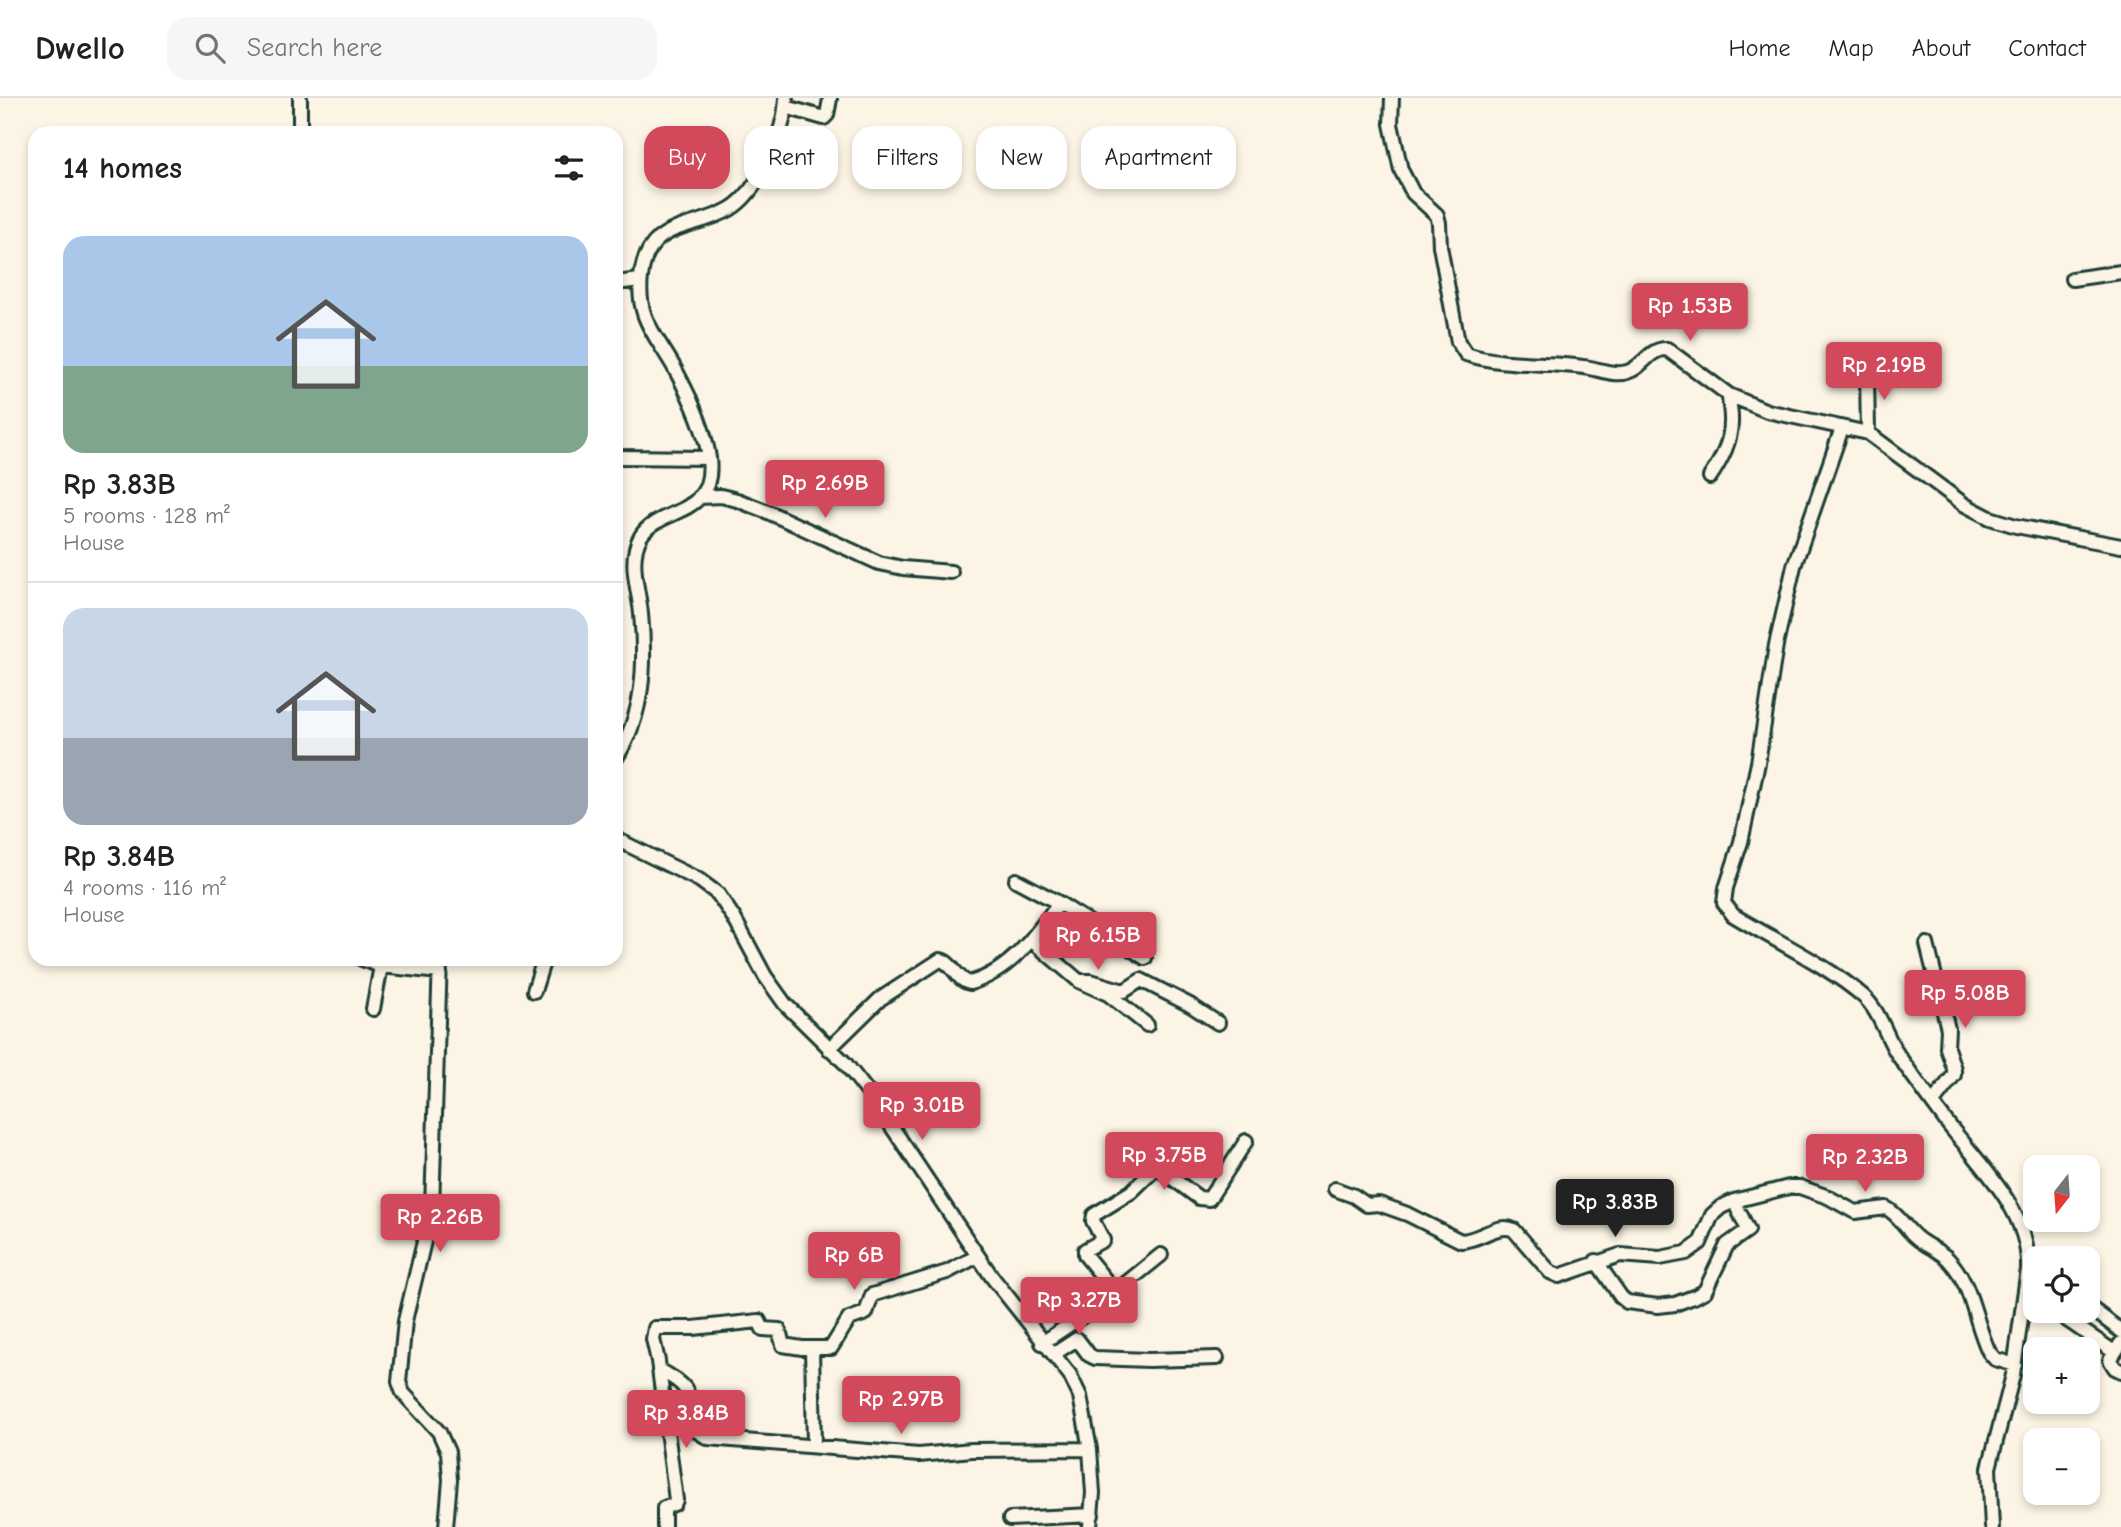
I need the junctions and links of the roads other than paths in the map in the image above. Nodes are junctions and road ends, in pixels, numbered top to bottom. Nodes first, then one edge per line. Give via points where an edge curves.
1 (300, 98) edge
2 (1392, 98) edge
3 (830, 99) edge
4 (786, 103) edge
5 (303, 126) edge
6 (2121, 272) edge
7 (2072, 279) dead end
8 (640, 280) junction
9 (623, 282) edge
10 (1879, 361) dead end
11 (1729, 395) junction
12 (1842, 428) junction
13 (1868, 433) junction
14 (623, 457) edge
15 (709, 458) junction
16 (1710, 477) dead end
17 (699, 497) junction
18 (2121, 546) edge
19 (951, 572) dead end
20 (623, 746) edge
21 (623, 842) edge
22 (1016, 880) dead end
23 (1059, 903) junction
24 (1031, 940) junction
25 (1927, 944) dead end
26 (1145, 958) dead end
27 (381, 966) edge
28 (440, 966) edge
29 (542, 966) edge
30 (1079, 981) junction
31 (534, 991) dead end
32 (373, 1009) dead end
33 (1218, 1023) dead end
34 (1147, 1025) dead end
35 (829, 1049) junction
36 (1933, 1102) junction
37 (1246, 1141) dead end
38 (1335, 1189) dead end
39 (1734, 1200) junction
40 (2028, 1246) edge
41 (1161, 1255) dead end
42 (978, 1256) junction
43 (1596, 1261) junction
44 (1115, 1292) junction
45 (2100, 1315) edge
46 (2024, 1323) edge
47 (2074, 1323) edge
48 (2121, 1331) edge
49 (1042, 1343) junction
50 (813, 1348) junction
51 (2117, 1348) edge
52 (1054, 1354) junction
53 (1217, 1358) dead end
54 (2015, 1365) junction
55 (659, 1370) junction
56 (2121, 1371) edge
57 (814, 1446) junction
58 (1090, 1449) junction
59 (1010, 1518) dead end
60 (1091, 1521) edge
61 (446, 1527) edge
62 (664, 1527) edge
63 (1992, 1527) edge

1 - 5 street
2 - 11 street via 1397,157 1413,193 1437,215 1458,342 1466,354 1619,373 1629,372 1665,349
3 - 4 street via 824,117
4 - 8 street via 774,145 740,202 656,239
6 - 7 street
8 - 9 street
8 - 15 street via 645,319 687,394
10 - 13 street via 1867,373
11 - 12 street via 1768,411
11 - 16 street via 1727,444
12 - 13 street
12 - 36 street via 1794,566 1776,645 1758,763 1724,903 1733,915 1863,996
13 - 18 street via 1965,505 1990,518
14 - 15 street
15 - 17 street via 707,482
17 - 19 street via 737,499 879,563
17 - 20 street via 689,507 653,524 639,540 635,576 642,677
21 - 35 street via 718,894 785,1004
22 - 23 street
23 - 24 street
23 - 26 street
24 - 30 street
24 - 35 street via 1004,967 972,983 940,960 880,999
25 - 36 street via 1955,1070
27 - 32 street
28 - 61 street via 432,1208 405,1321 399,1382 403,1393 439,1432 448,1452
29 - 31 street
30 - 33 street via 1124,991 1141,980
30 - 34 street via 1108,994
35 - 42 street via 874,1100
36 - 40 street via 1994,1180
37 - 44 street via 1209,1199 1199,1198 1157,1167 1131,1192 1094,1215 1103,1241 1085,1255
38 - 43 street via 1367,1205 1379,1204 1407,1214 1461,1241 1509,1228 1559,1276
39 - 43 street via 1712,1215 1702,1239 1686,1254 1660,1258 1620,1255
39 - 43 street via 1748,1230 1727,1245 1706,1289 1696,1296 1665,1306 1631,1304
39 - 54 street via 1794,1186 1855,1212 1890,1210 1915,1237 1946,1257 1970,1295 1989,1352
41 - 44 street
42 - 49 street
42 - 50 street via 947,1272 872,1295 866,1313 849,1319 833,1348
44 - 49 street
45 - 48 street
46 - 54 street
47 - 51 street
49 - 52 street
50 - 55 street via 783,1345 779,1330 763,1329 760,1321 693,1328 659,1326 653,1339
50 - 57 street
51 - 56 street via 2110,1360
52 - 53 street via 1077,1339 1095,1358
52 - 58 street via 1080,1396
54 - 63 street via 1989,1468
55 - 57 street via 688,1392 695,1430 704,1437
55 - 62 street via 677,1500 664,1507
57 - 58 street via 919,1455
58 - 60 street
59 - 60 street

